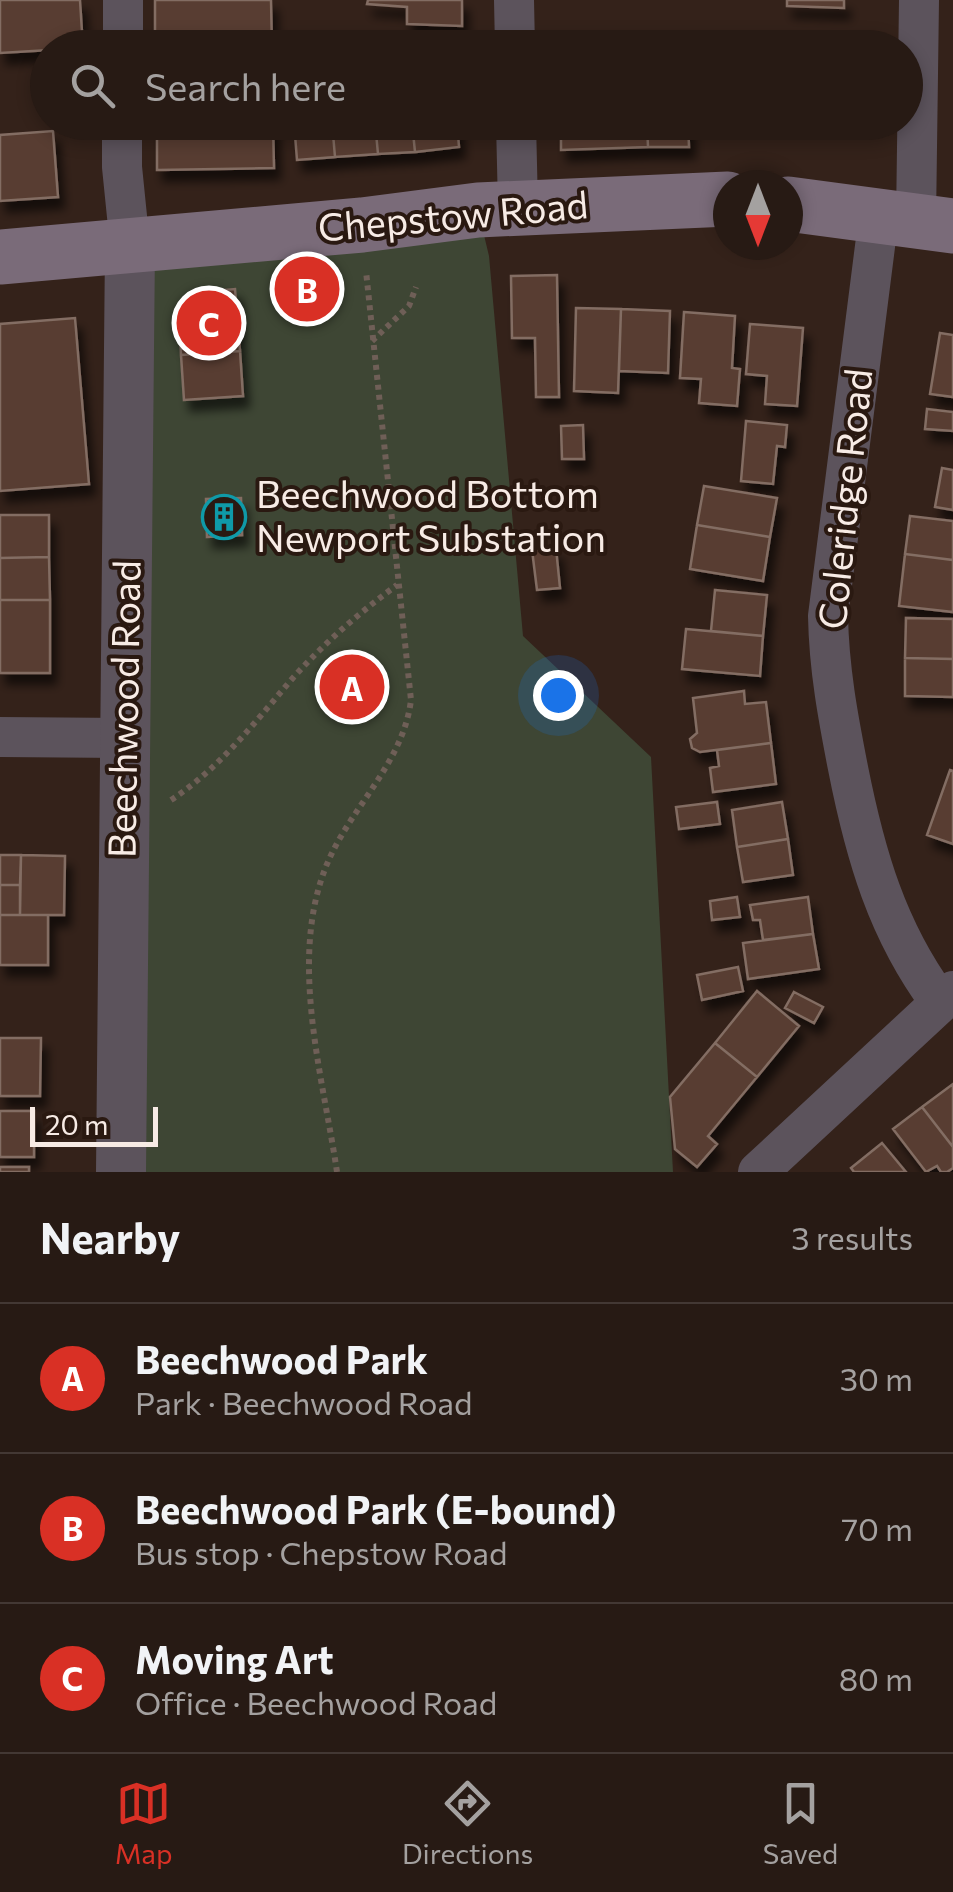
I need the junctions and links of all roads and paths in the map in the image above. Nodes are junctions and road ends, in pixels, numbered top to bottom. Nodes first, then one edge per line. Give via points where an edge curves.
1 (123, 0) edge
2 (514, 0) edge
3 (918, 0) edge
4 (123, 30) edge
5 (515, 30) edge
6 (918, 30) edge
7 (122, 140) edge
8 (516, 140) edge
9 (917, 140) edge
10 (713, 199) edge
11 (803, 206) edge
12 (518, 207) junction
13 (916, 221) edge
14 (362, 225) junction
15 (130, 246) junction
16 (0, 257) edge
17 (416, 287) dead end
18 (372, 341) junction
19 (397, 585) junction
20 (0, 737) edge
21 (126, 738) junction
22 (124, 813) junction
23 (947, 996) edge
24 (121, 1172) edge
25 (337, 1172) edge
26 (758, 1172) edge

1 - 4 street
2 - 5 street
3 - 6 street, Coleridge Road
7 - 15 street
8 - 12 street
9 - 13 street, Coleridge Road
10 - 12 main road, Chepstow Road
11 - 13 main road
12 - 14 main road, Chepstow Road
13 - 23 street, Coleridge Road via 828,616 829,662 875,880 919,973
14 - 15 main road, Chepstow Road
14 - 18 path
15 - 16 main road, Chepstow Road
15 - 21 street, Beechwood Road
17 - 18 path via 409,306
18 - 19 path
19 - 22 path via 346,623 195,782 157,808
19 - 25 path via 409,666 408,722 325,868 311,931 313,1014
20 - 21 street
21 - 22 street, Beechwood Road
22 - 24 street, Beechwood Road
23 - 26 street

